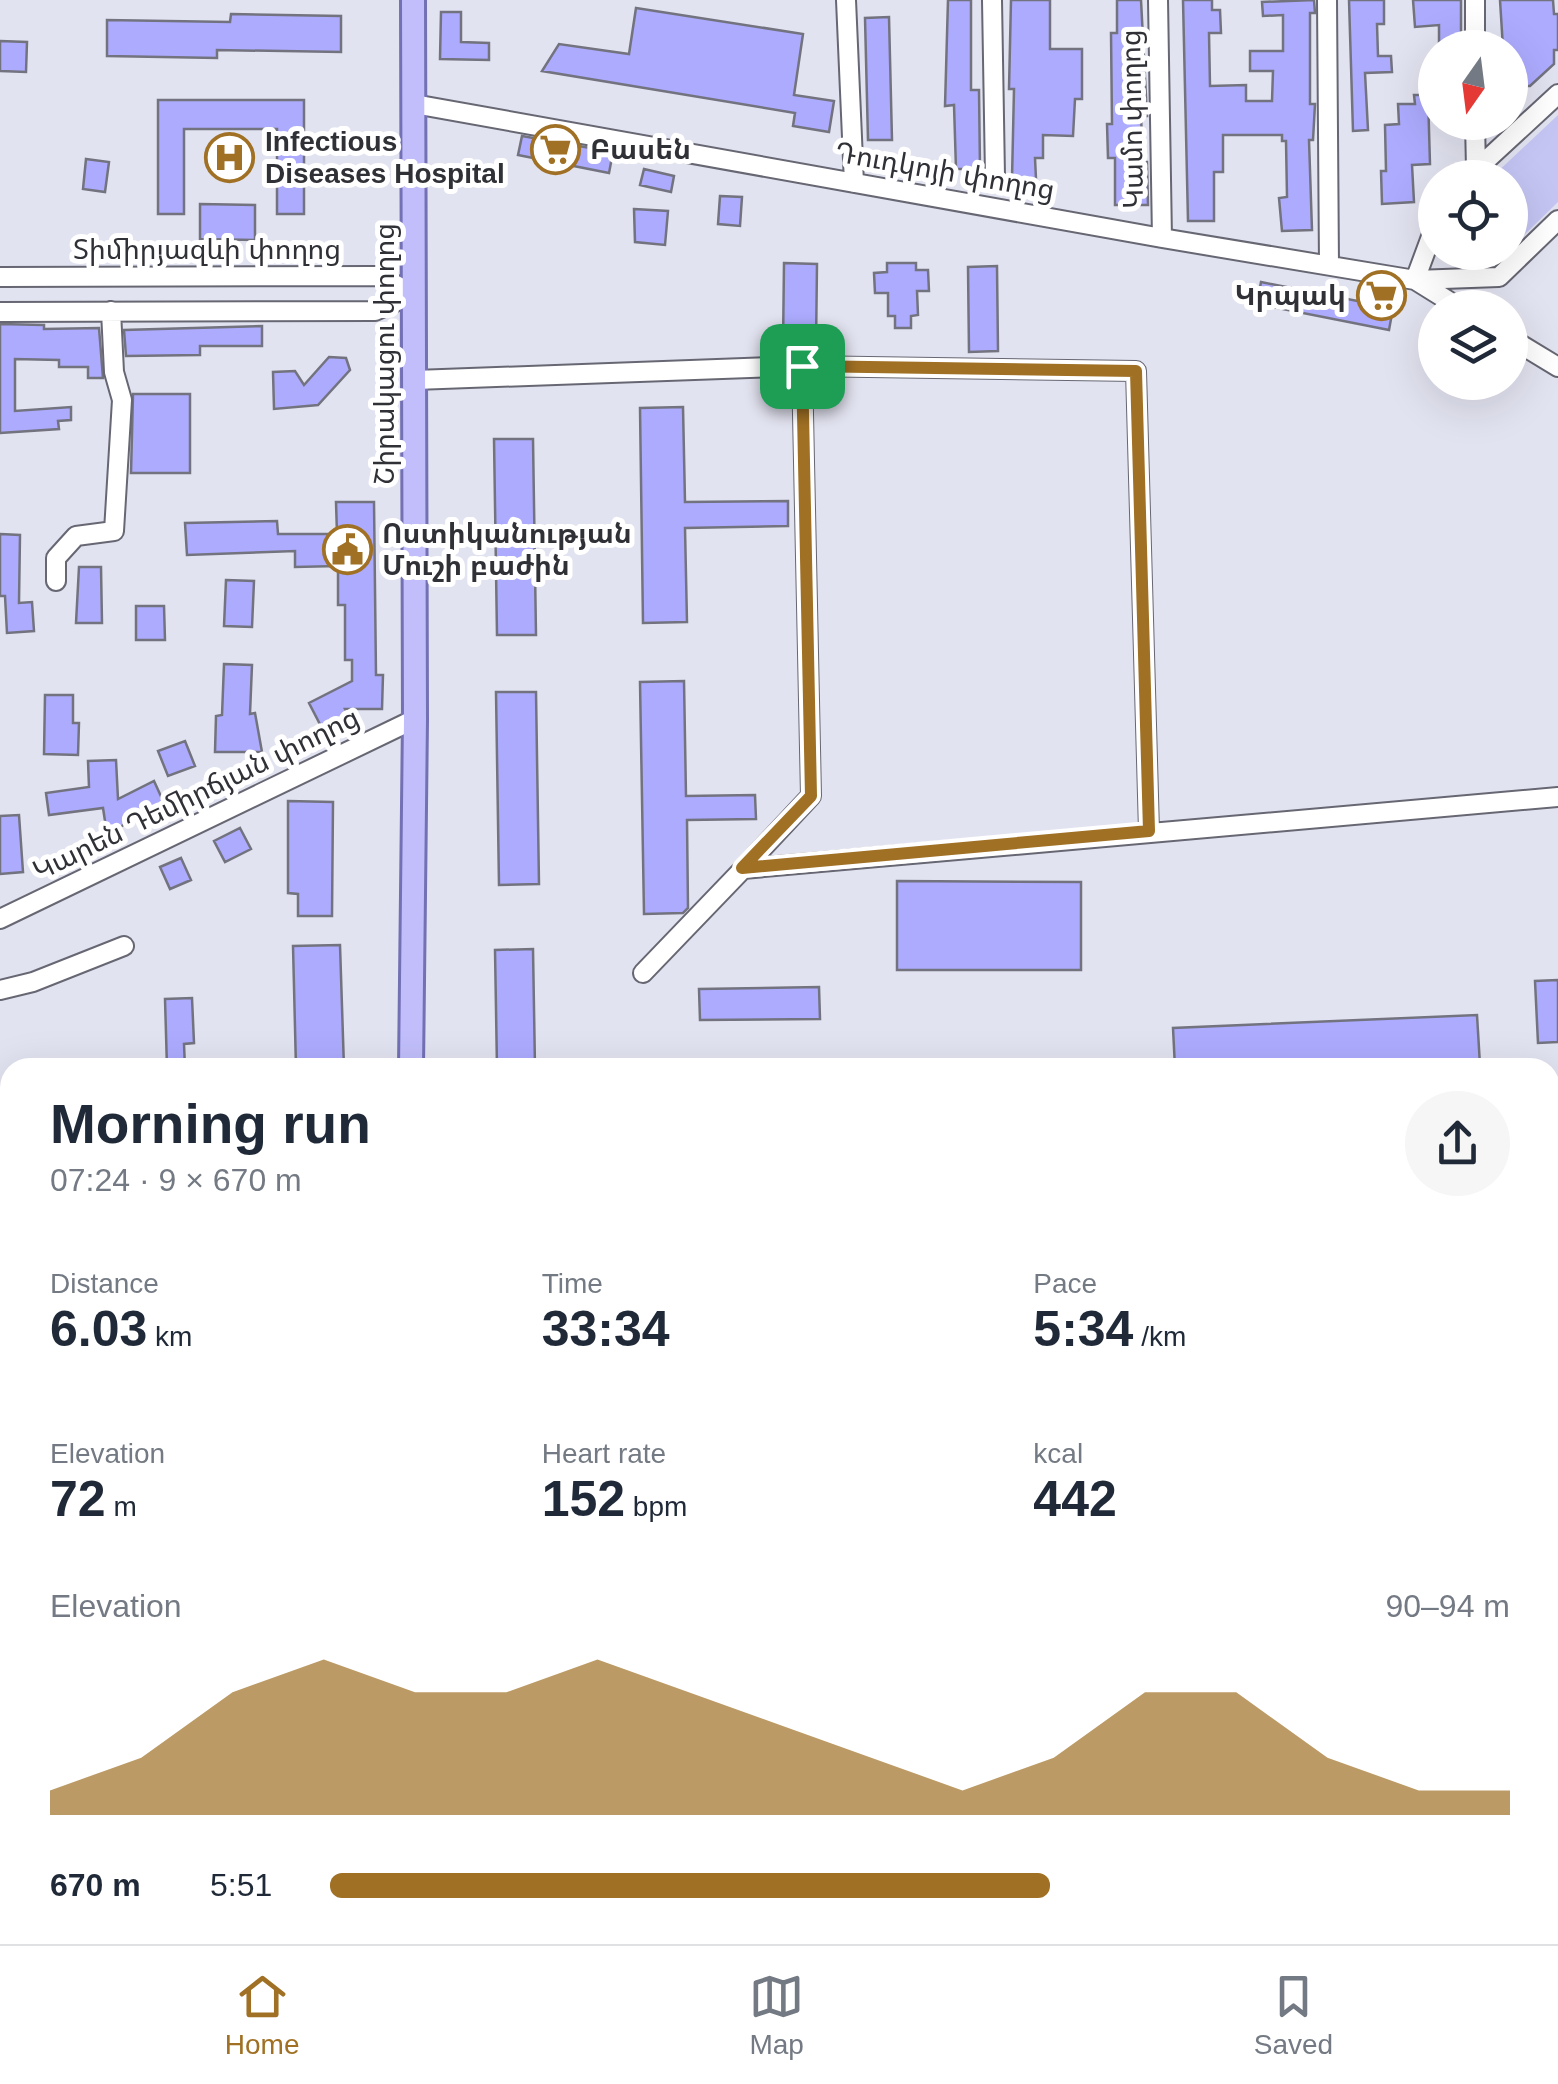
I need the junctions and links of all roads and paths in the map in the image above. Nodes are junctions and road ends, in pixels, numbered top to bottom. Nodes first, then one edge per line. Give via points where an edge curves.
1 (413, 0) edge
2 (846, 0) edge
3 (992, 0) edge
4 (1158, 0) edge
5 (1327, 0) edge
6 (1475, 0) edge
7 (1475, 30) edge
8 (1558, 94) edge
9 (414, 104) junction
10 (1485, 160) edge
11 (995, 176) dead end
12 (854, 183) junction
13 (1558, 220) edge
14 (1162, 238) junction
15 (1329, 265) junction
16 (1418, 270) edge
17 (177, 275) junction
18 (0, 278) edge
19 (1414, 280) junction
20 (1430, 290) edge
21 (413, 294) junction
22 (177, 310) junction
23 (111, 311) junction
24 (0, 312) edge
25 (1528, 348) edge
26 (802, 366) junction
27 (1558, 366) edge
28 (415, 380) junction
29 (56, 581) dead end
30 (415, 719) junction
31 (1558, 797) edge
32 (1149, 831) junction
33 (742, 868) junction
34 (0, 919) edge
35 (124, 946) dead end
36 (644, 973) dead end
37 (0, 990) edge
38 (412, 1058) edge

1 - 9 main road, Շիրակացու փողոց
2 - 12 street
3 - 11 street
4 - 14 street, Կամո փողոց
5 - 15 street
6 - 7 street
8 - 10 street
9 - 12 street, Դուդկոյի փողոց
9 - 21 main road, Շիրակացու փողոց
12 - 14 street, Դուդկոյի փողոց
13 - 19 street via 1499,278
14 - 15 street, Դուդկոյի փողոց
15 - 19 street, Դուդկոյի փողոց
16 - 19 street
17 - 18 street, Տիմիրյազևի փողոց
17 - 21 street, Տիմիրյազևի փողոց via 379,276
17 - 22 street
19 - 20 street, Դուդկոյի փողոց
21 - 22 street via 375,311
21 - 28 main road, Շիրակացու փողոց
22 - 23 street
23 - 24 street
23 - 29 street via 122,400 114,531 76,536 56,558
25 - 27 street
26 - 28 street
26 - 32 street via 1136,371
26 - 33 street via 811,796
28 - 30 main road, Շիրակացու փողոց
30 - 34 street, Կարեն Դեմիրճյան փողոց
30 - 38 main road, Շիրակացու փողոց
31 - 32 street
32 - 33 street
33 - 36 street
35 - 37 street

